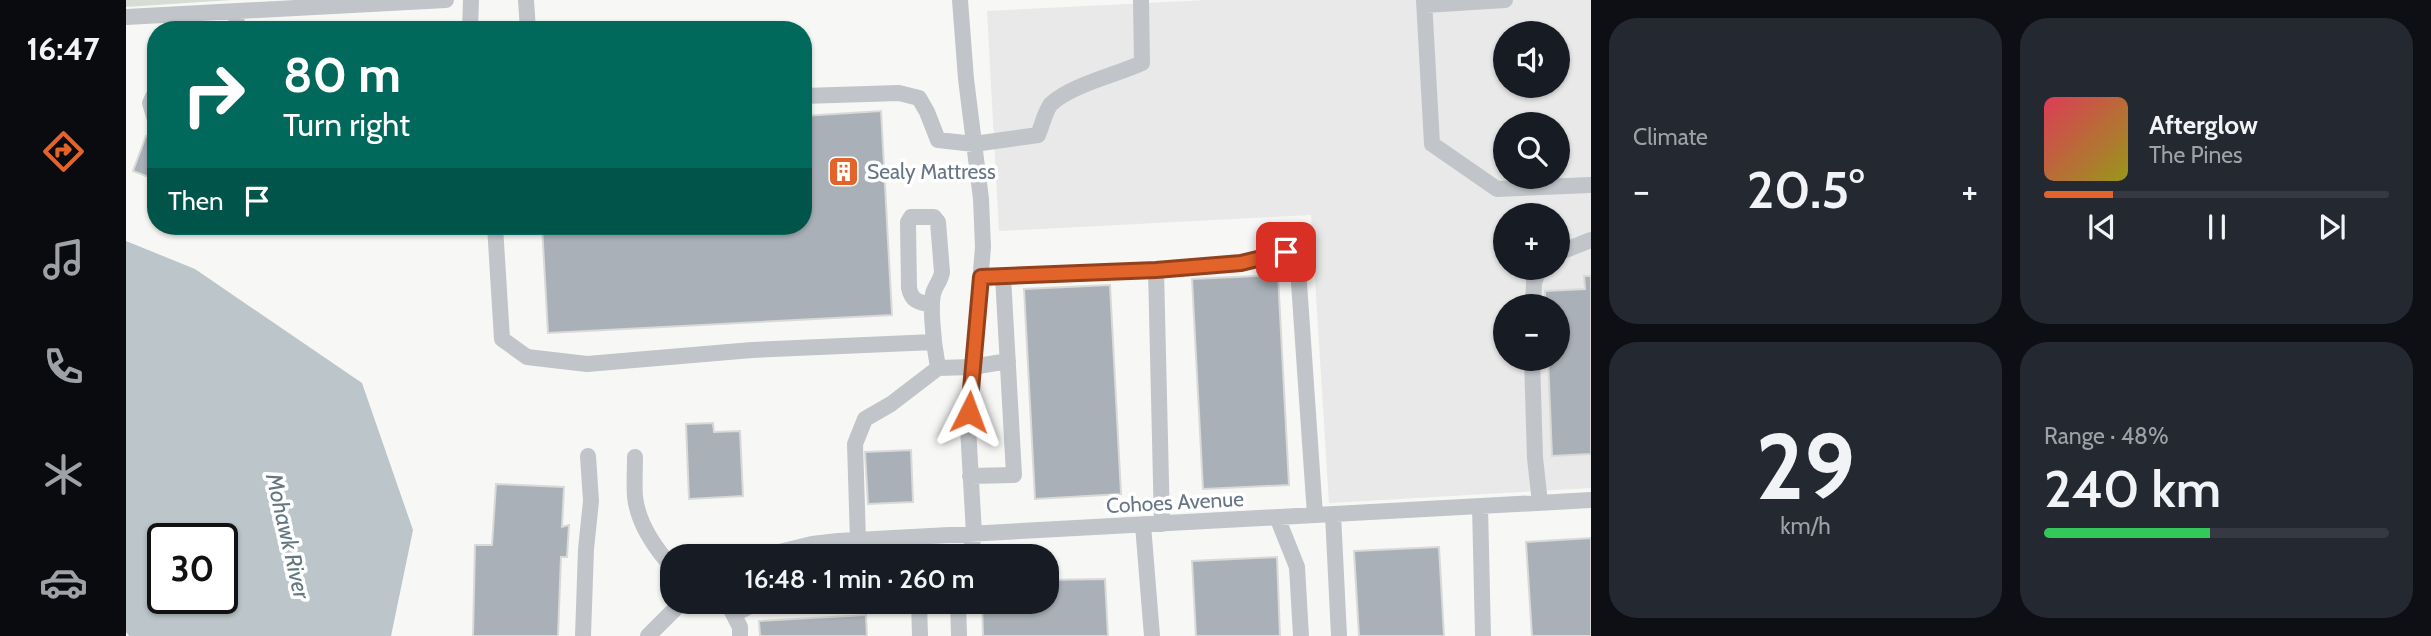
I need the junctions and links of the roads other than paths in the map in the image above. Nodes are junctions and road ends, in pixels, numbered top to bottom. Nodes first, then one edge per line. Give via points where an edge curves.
1 (446, 0) edge
2 (471, 0) edge
3 (526, 0) edge
4 (960, 0) edge
5 (1141, 0) edge
6 (1505, 0) edge
7 (1424, 2) edge
8 (236, 11) junction
9 (126, 17) edge
10 (237, 21) edge
11 (470, 21) edge
12 (527, 21) edge
13 (812, 96) edge
14 (974, 144) junction
15 (1591, 185) edge
16 (496, 235) edge
17 (1591, 240) edge
18 (1570, 248) edge
19 (1156, 270) junction
20 (1003, 276) junction
21 (981, 277) junction
22 (932, 305) junction
23 (934, 342) junction
24 (1008, 361) junction
25 (972, 367) junction
26 (938, 368) junction
27 (1532, 371) edge
28 (588, 456) dead end
29 (635, 457) dead end
30 (970, 476) junction
31 (1591, 500) edge
32 (1540, 503) junction
33 (1480, 506) junction
34 (1333, 514) junction
35 (1315, 515) junction
36 (1278, 517) junction
37 (1162, 524) junction
38 (1143, 525) junction
39 (974, 534) junction
40 (916, 537) junction
41 (858, 540) junction
42 (812, 544) edge
43 (916, 544) edge
44 (973, 544) edge
45 (660, 553) edge
46 (670, 614) edge
47 (733, 614) edge
48 (919, 614) edge
49 (958, 614) edge
50 (583, 636) edge
51 (648, 636) edge
52 (740, 636) edge
53 (920, 636) edge
54 (959, 636) edge
55 (1152, 636) edge
56 (1301, 636) edge
57 (1339, 636) edge
58 (1483, 636) edge

1 - 8 street
2 - 11 street
3 - 12 street
4 - 14 street
5 - 14 street via 1142,63 1074,89 1050,105 1038,135
6 - 7 street
7 - 15 street via 1432,144 1497,189
8 - 9 street
8 - 10 street
13 - 14 street via 899,93 919,98 938,140
14 - 21 street via 982,224
16 - 23 street via 502,339 527,357 587,364 765,349
17 - 18 street
19 - 20 street
19 - 35 street via 1297,254
19 - 37 street
20 - 21 street
20 - 24 street
21 - 25 street
22 - 22 street via 942,272 937,222 934,217 911,216 911,296 915,302
22 - 23 street
23 - 26 street
24 - 25 street
24 - 30 street via 1014,475
25 - 26 street
25 - 30 street
26 - 41 street via 865,419 855,444
27 - 32 street
28 - 50 street via 591,501
29 - 45 street via 636,500
30 - 39 street
31 - 32 street, Cohoes Avenue
32 - 33 street, Cohoes Avenue
33 - 34 street, Cohoes Avenue
33 - 58 street
34 - 35 street, Cohoes Avenue
34 - 57 street
35 - 36 street, Cohoes Avenue
36 - 37 street, Cohoes Avenue
36 - 56 street via 1297,567
37 - 38 street, Cohoes Avenue
38 - 39 street, Cohoes Avenue
38 - 55 street
39 - 40 street, Cohoes Avenue
39 - 44 street
40 - 41 street, Cohoes Avenue
40 - 43 street
41 - 42 street, Cohoes Avenue
46 - 51 street
47 - 52 street
48 - 53 street
49 - 54 street

